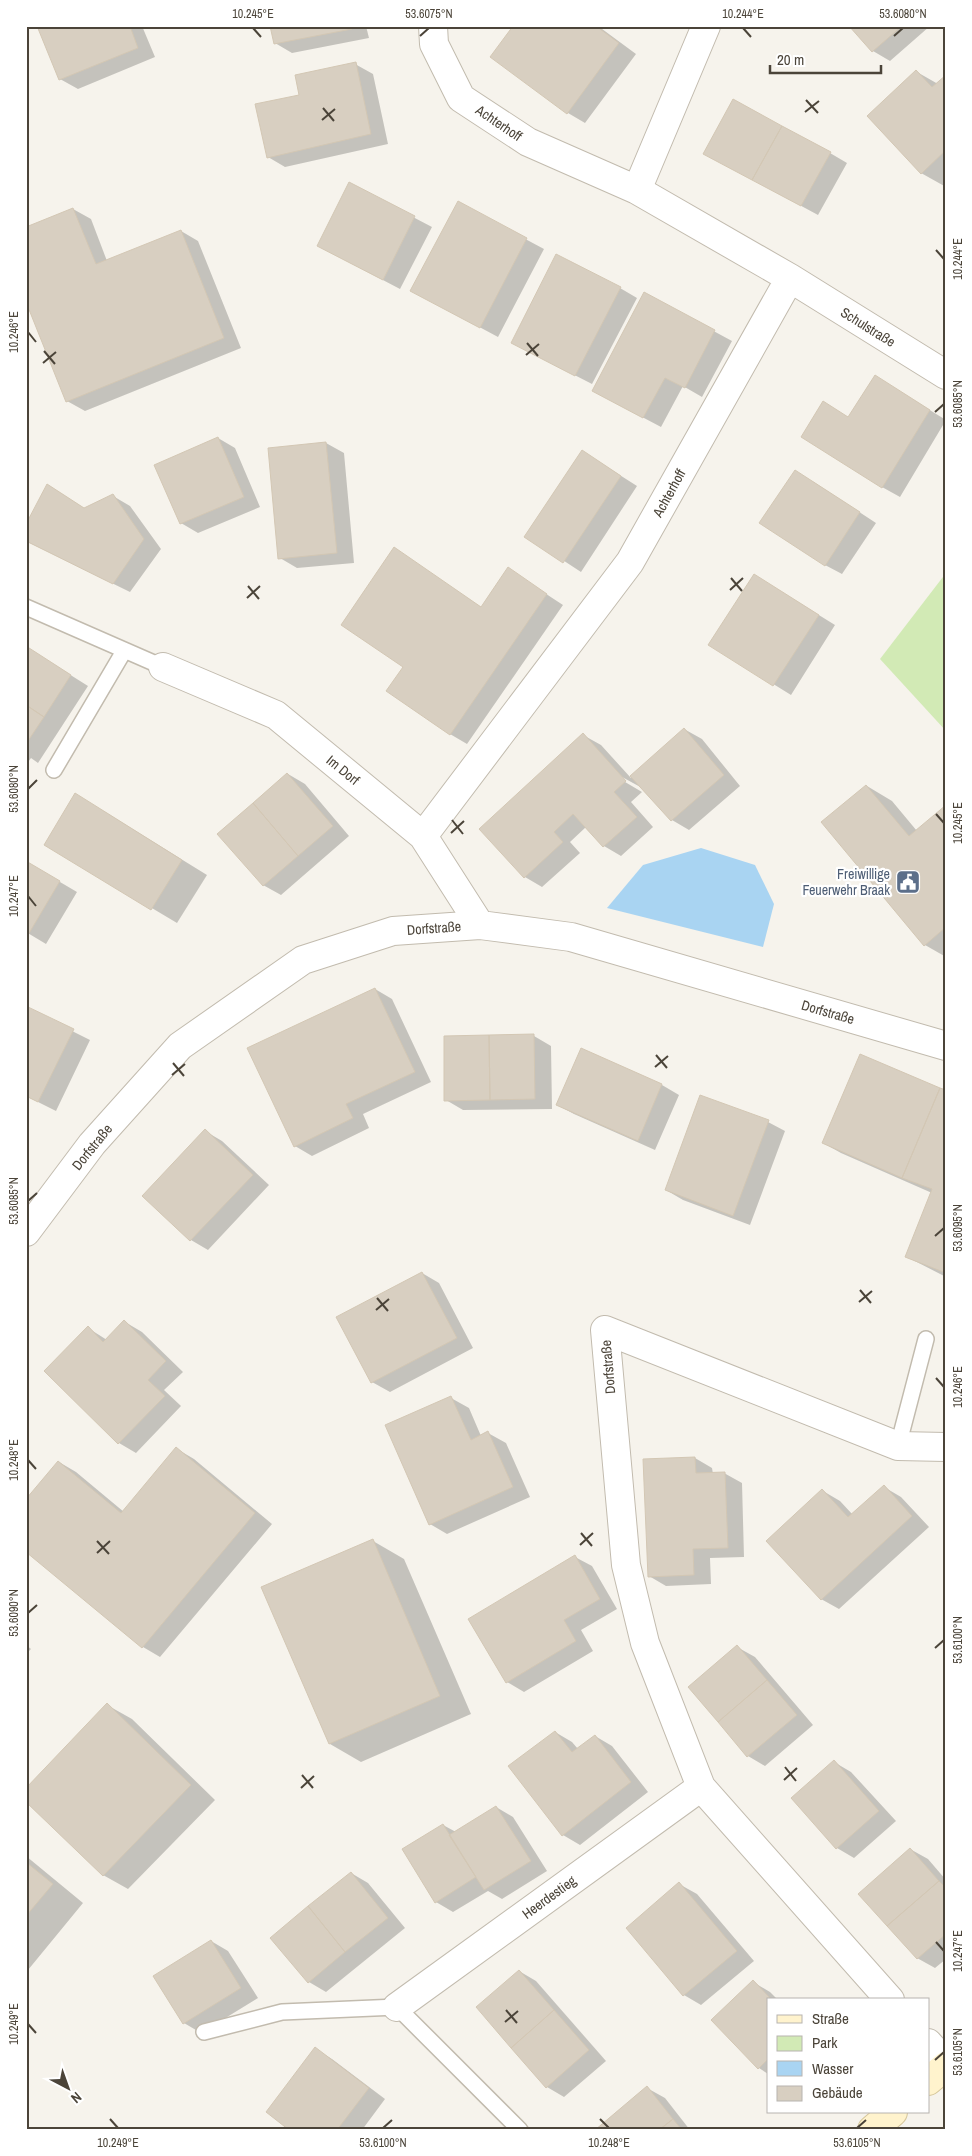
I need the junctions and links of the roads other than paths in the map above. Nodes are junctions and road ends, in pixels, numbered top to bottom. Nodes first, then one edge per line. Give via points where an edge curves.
1 (433, 26) edge
2 (706, 26) edge
3 (637, 190) junction
4 (790, 278) junction
5 (946, 376) edge
6 (26, 607) edge
7 (124, 650) junction
8 (163, 667) joint
9 (54, 770) dead end
10 (423, 836) junction
11 (480, 925) junction
12 (946, 1046) edge
13 (26, 1232) edge
14 (926, 1338) dead end
15 (898, 1446) junction
16 (946, 1447) edge
17 (701, 1787) junction
18 (888, 1998) edge
19 (397, 2007) junction
20 (204, 2032) dead end
21 (930, 2045) edge
22 (946, 2064) edge
23 (930, 2079) edge
24 (890, 2114) edge
25 (520, 2130) edge
26 (872, 2130) edge

1 - 3 street, Achterhoff via 434,44 461,98 528,142
2 - 3 street
3 - 4 street, Achterhoff
4 - 5 street, Schulstraße
4 - 10 street, Achterhoff via 630,562
6 - 7 lane
7 - 8 lane
7 - 9 lane
8 - 10 street, Im Dorf via 276,715
10 - 11 street, Im Dorf
11 - 12 street, Dorfstraße via 571,937
11 - 13 street, Dorfstraße via 393,931 303,960 180,1046 92,1144
14 - 15 lane
15 - 16 street, Dorfstraße
15 - 17 street, Dorfstraße via 605,1330 626,1565 645,1643
17 - 18 street
17 - 19 street, Heerdestieg
19 - 20 lane via 282,2012
19 - 25 lane
21 - 22 street
22 - 23 main road
24 - 26 main road

